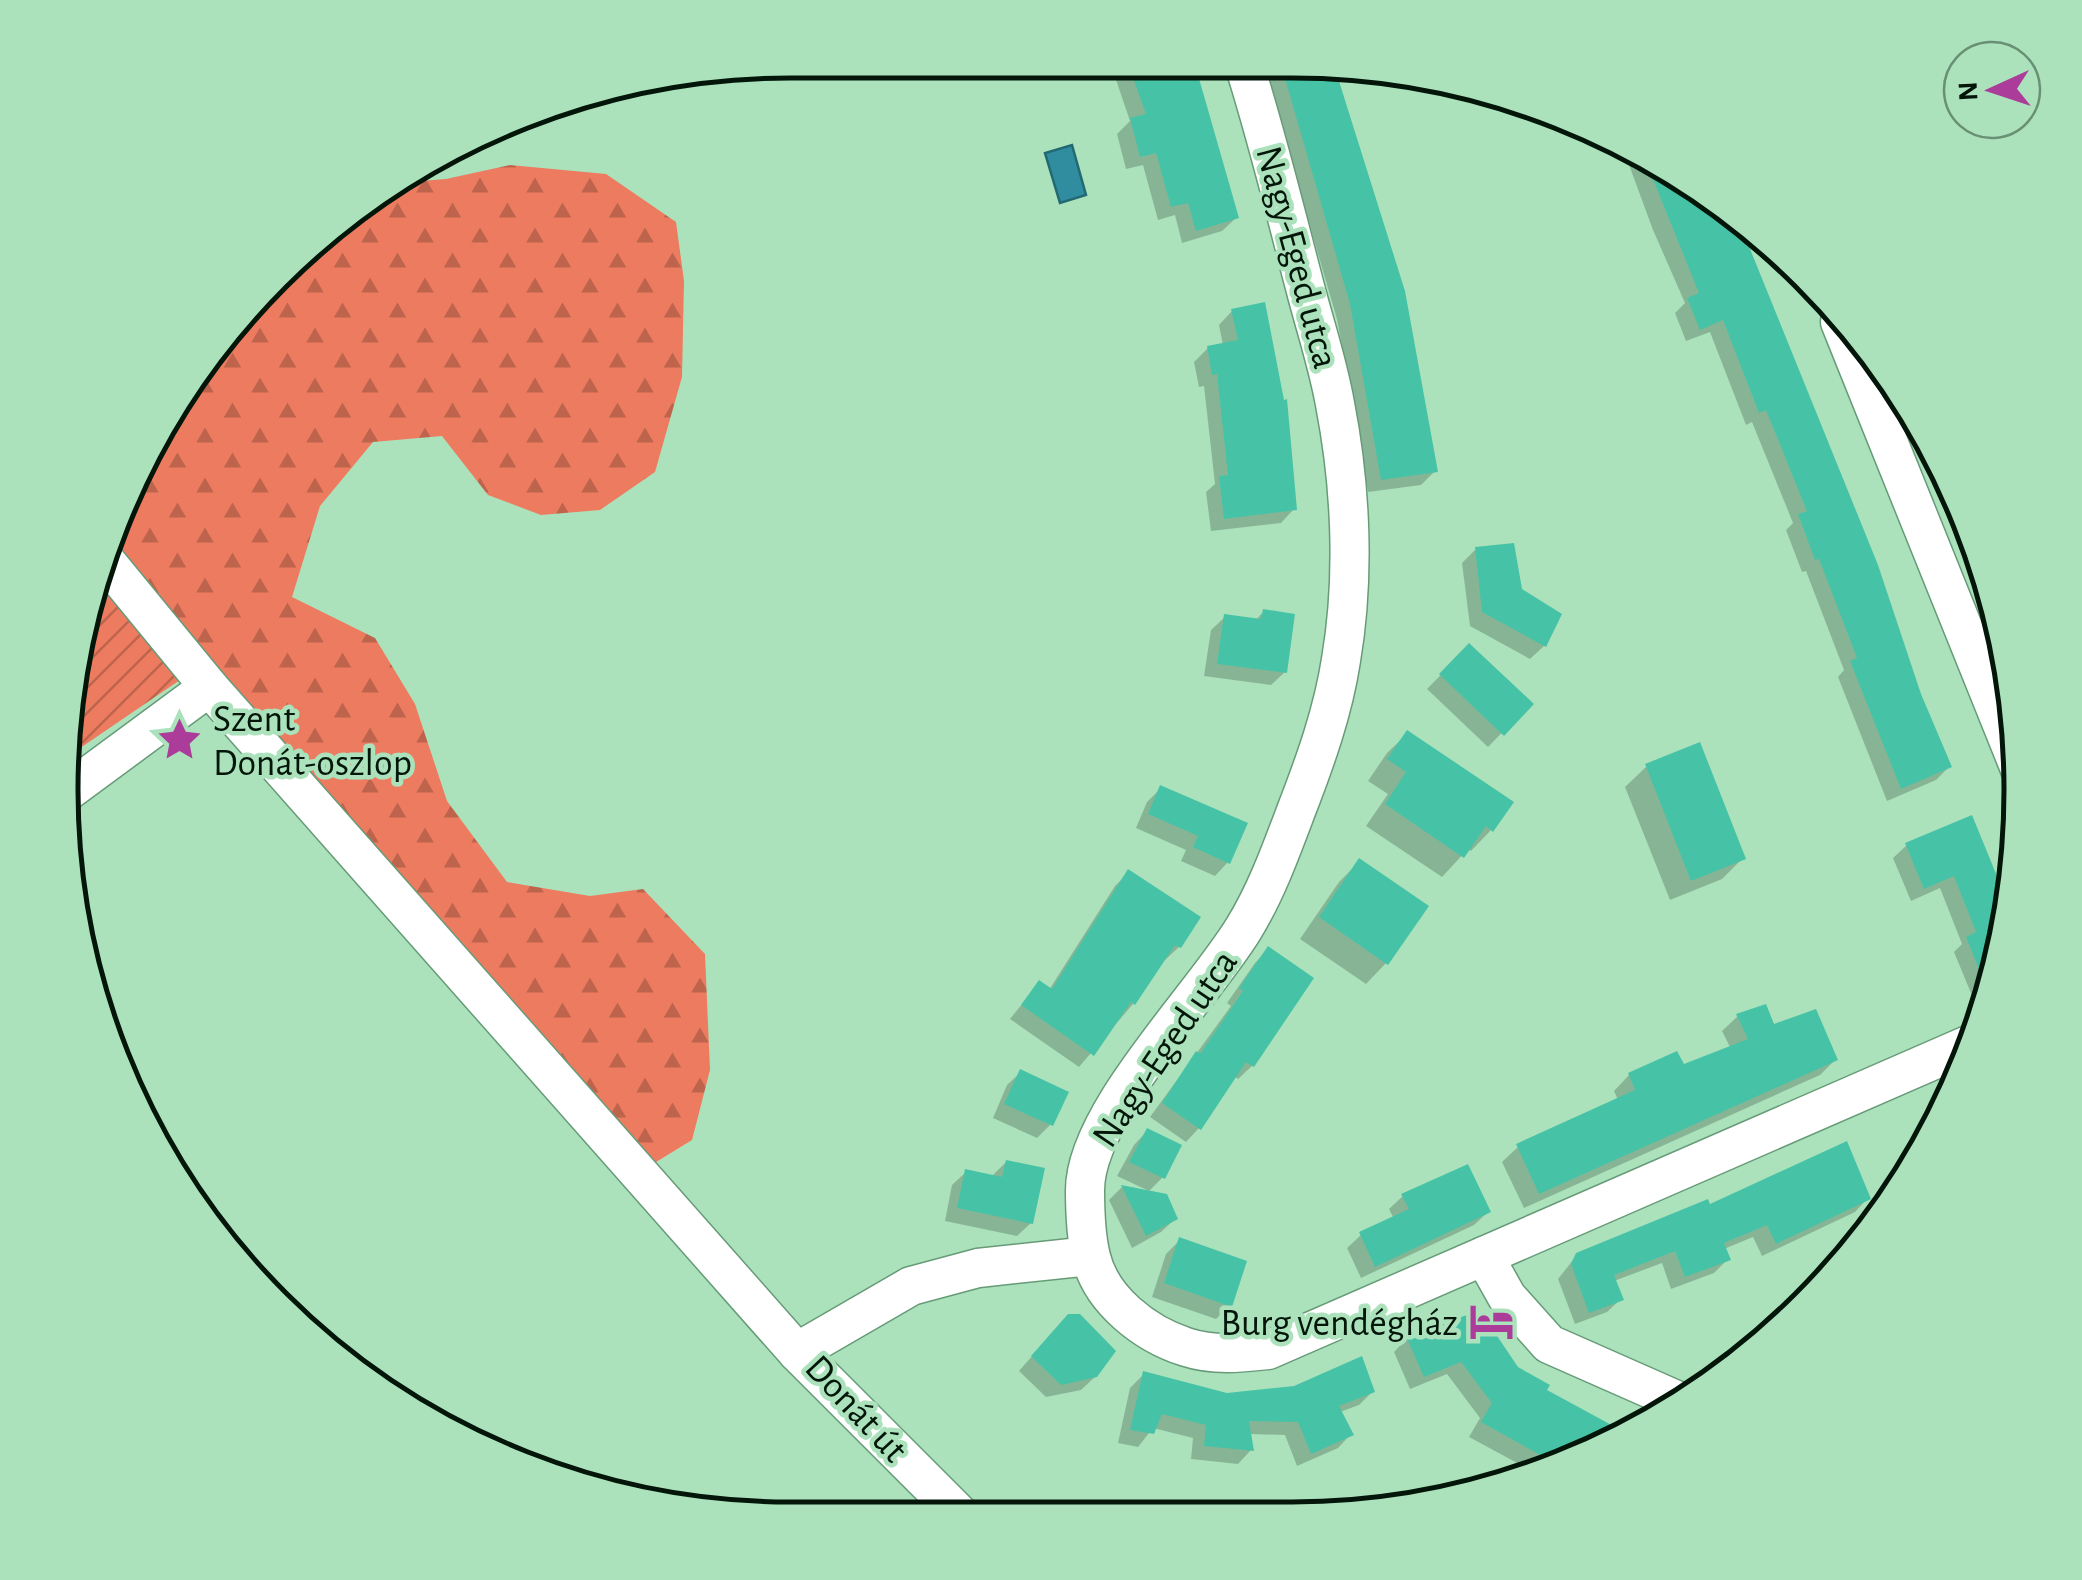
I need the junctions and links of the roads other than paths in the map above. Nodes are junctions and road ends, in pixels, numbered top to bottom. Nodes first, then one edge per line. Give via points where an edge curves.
1 (1249, 78) edge
2 (1850, 348) edge
3 (113, 569) edge
4 (209, 686) junction
5 (2001, 721) edge
6 (78, 783) edge
7 (1955, 1051) edge
8 (1090, 1256) junction
9 (1484, 1256) junction
10 (797, 1352) junction
11 (1666, 1396) edge
12 (947, 1502) edge

1 - 8 street, Nagy-Eged utca via 1336,406 1348,534 1342,660 1326,727 1261,896 1094,1141 1085,1186
2 - 5 street
3 - 4 street
4 - 6 street
4 - 10 street
7 - 9 street, Nagy-Eged utca
8 - 9 street, Nagy-Eged utca via 1109,1295 1130,1316 1187,1348 1228,1354 1268,1350
8 - 10 street, Donát út via 978,1268 911,1286
9 - 11 street via 1508,1298 1549,1344
10 - 12 street, Donát út

